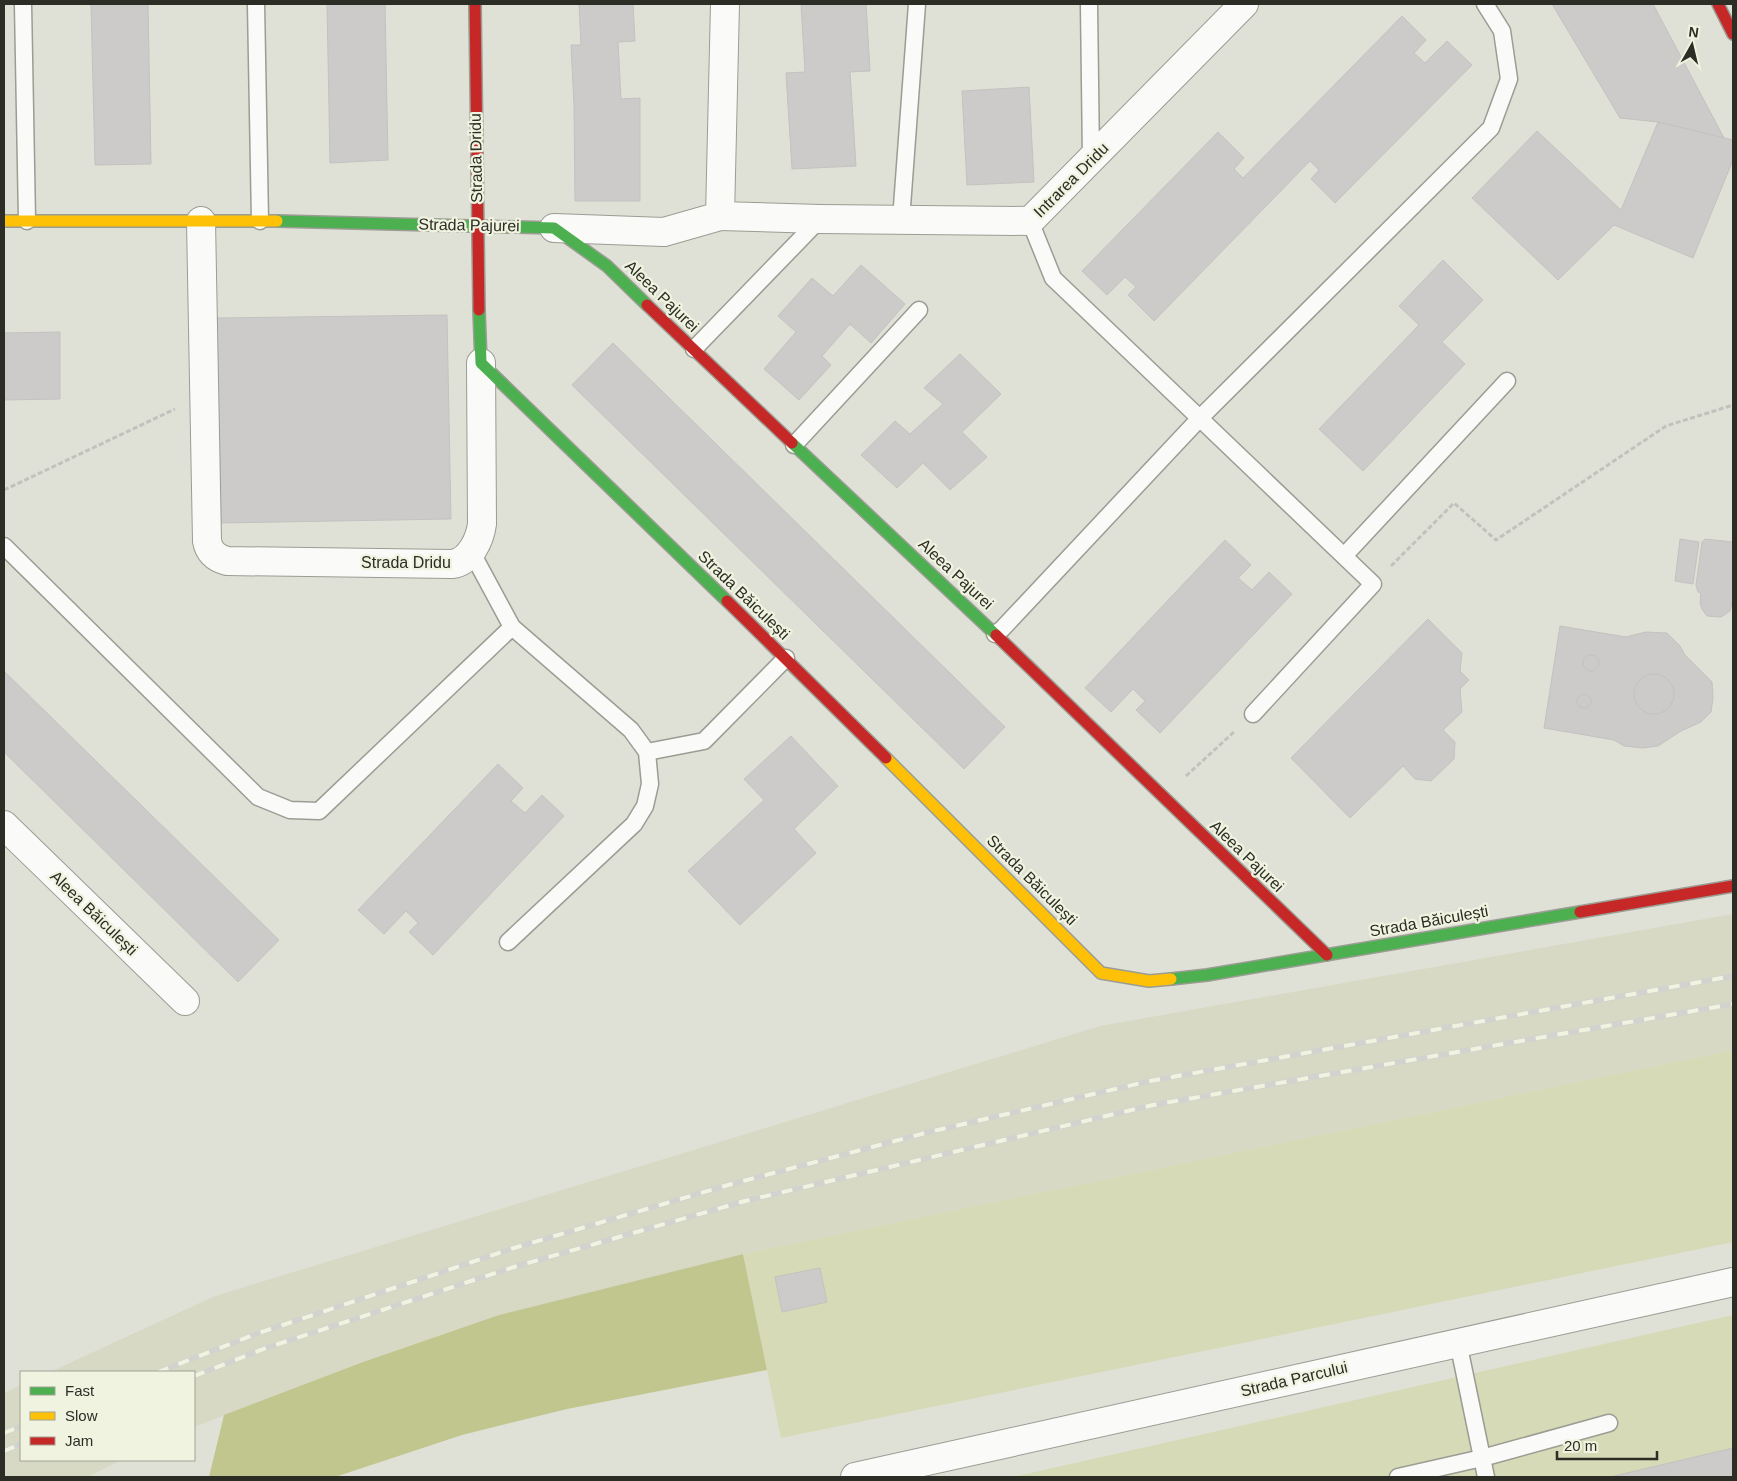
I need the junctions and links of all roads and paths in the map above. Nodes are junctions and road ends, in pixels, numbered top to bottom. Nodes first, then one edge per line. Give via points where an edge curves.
1 (22, 4) edge
2 (256, 4) edge
3 (475, 4) edge
4 (725, 4) edge
5 (917, 4) edge
6 (1089, 4) edge
7 (1244, 4) edge
8 (1485, 4) edge
9 (1718, 4) edge
10 (1733, 34) edge
11 (1091, 159) junction
12 (720, 216) junction
13 (820, 219) junction
14 (901, 220) junction
15 (4, 221) edge
16 (27, 221) junction
17 (201, 221) junction
18 (260, 221) junction
19 (1030, 221) junction
20 (477, 226) junction
21 (554, 228) junction
22 (919, 310) dead end
23 (694, 349) junction
24 (481, 363) junction
25 (1507, 381) dead end
26 (205, 395) junction
27 (1733, 405) edge
28 (1200, 418) junction
29 (794, 445) junction
30 (4, 490) edge
31 (4, 546) edge
32 (471, 551) junction
33 (1344, 556) junction
34 (1373, 584) junction
35 (512, 627) junction
36 (995, 634) junction
37 (786, 658) junction
38 (1253, 714) joint
39 (647, 752) junction
40 (1164, 798) junction
41 (4, 825) edge
42 (1733, 886) edge
43 (508, 942) dead end
44 (1327, 955) junction
45 (185, 1001) dead end
46 (1733, 1282) edge
47 (1458, 1342) junction
48 (1609, 1423) dead end
49 (1482, 1458) junction
50 (855, 1477) edge
51 (1398, 1477) edge
52 (1486, 1477) edge

1 - 16 lane
2 - 18 lane
3 - 20 street, Strada Dridu
4 - 12 street
5 - 14 lane
6 - 11 lane
7 - 11 street, Intrarea Dridu
8 - 28 lane via 1502,31 1509,79 1491,128
9 - 10 street
11 - 19 street, Intrarea Dridu
12 - 13 street, Intrarea Dridu
12 - 21 street, Strada Pajurei via 664,232
13 - 14 street, Intrarea Dridu
13 - 23 lane
14 - 19 street, Intrarea Dridu
15 - 16 street, Strada Pajurei
16 - 17 street, Strada Pajurei
17 - 18 street, Strada Pajurei
17 - 26 street, Strada Dridu
18 - 20 street, Strada Pajurei
19 - 28 lane via 1053,278
20 - 21 street, Strada Pajurei
20 - 24 street, Strada Dridu
21 - 23 street, Aleea Pajurei via 607,266
22 - 29 lane
23 - 29 street, Aleea Pajurei
24 - 32 street, Strada Dridu via 482,524 480,538
24 - 37 street, Strada Băiculești
25 - 33 lane
26 - 30 path
26 - 32 street, Strada Dridu via 207,541 221,560 455,564
27 - 34 path via 1666,426 1496,540 1454,503
28 - 33 lane
28 - 36 lane
29 - 36 street, Aleea Pajurei
31 - 35 lane via 258,797 290,810 320,811
32 - 35 lane
33 - 34 lane
34 - 38 lane
35 - 39 lane via 631,730
36 - 40 street, Aleea Pajurei
37 - 39 lane via 704,741
37 - 44 street, Strada Băiculești via 1102,973 1150,981
38 - 40 path
39 - 43 lane via 650,784 645,806 634,824
40 - 44 street, Aleea Pajurei
41 - 45 street, Aleea Băiculești
42 - 44 street, Strada Băiculești
46 - 47 street, Strada Parcului
47 - 49 lane
47 - 50 street, Strada Parcului
48 - 49 lane
49 - 51 lane
49 - 52 lane

